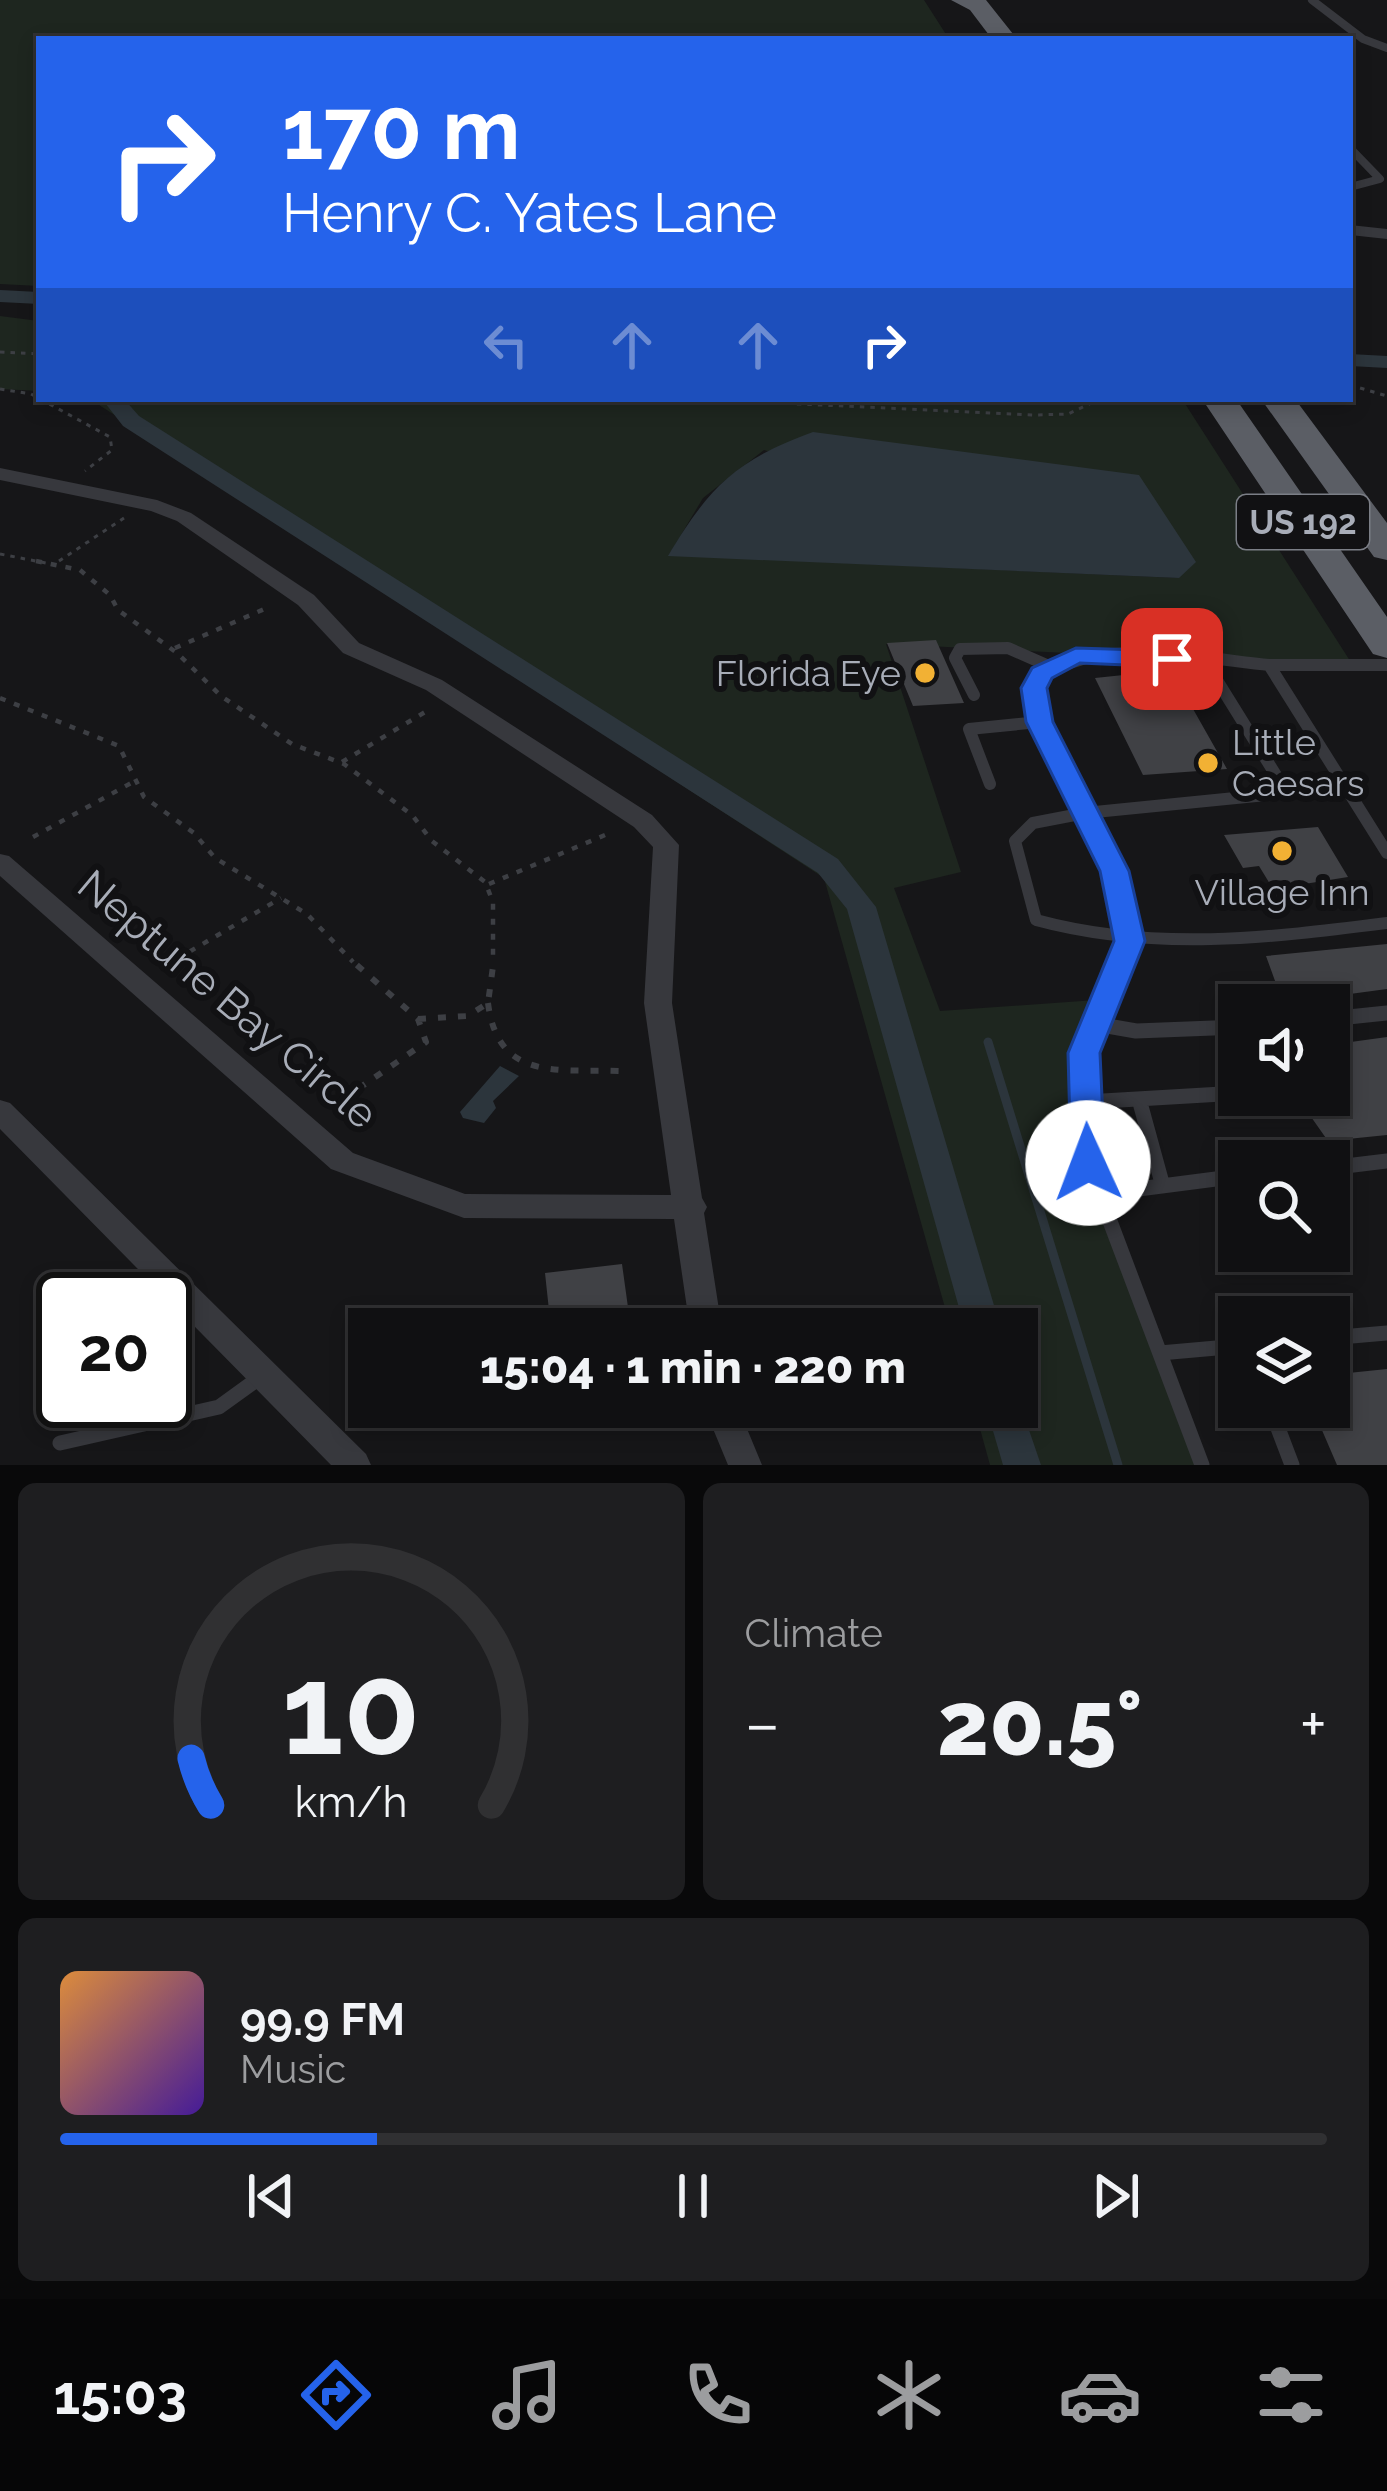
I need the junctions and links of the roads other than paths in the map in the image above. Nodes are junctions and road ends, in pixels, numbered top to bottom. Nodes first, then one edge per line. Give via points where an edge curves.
1 (949, 0) edge
2 (963, 0) edge
3 (991, 0) edge
4 (1312, 0) edge
5 (973, 36) edge
6 (1003, 36) edge
7 (1017, 36) edge
8 (1387, 48) edge
9 (1353, 151) edge
10 (1353, 184) edge
11 (1353, 230) edge
12 (1387, 234) edge
13 (1221, 402) edge
14 (1280, 402) edge
15 (0, 474) edge
16 (1387, 549) edge
17 (1387, 646) edge
18 (1205, 661) junction
19 (1269, 665) junction
20 (1387, 665) edge
21 (1051, 667) junction
22 (974, 695) dead end
23 (1040, 722) junction
24 (990, 784) dead end
25 (1346, 788) junction
26 (1287, 793) junction
27 (1085, 813) junction
28 (1387, 853) edge
29 (0, 862) edge
30 (1387, 923) edge
31 (1130, 941) junction
32 (1387, 1013) edge
33 (1350, 1016) edge
34 (1096, 1024) junction
35 (1218, 1029) edge
36 (1218, 1094) edge
37 (1138, 1099) junction
38 (1086, 1102) junction
39 (0, 1111) edge
40 (1387, 1161) edge
41 (1350, 1165) edge
42 (1218, 1178) edge
43 (1162, 1183) junction
44 (1100, 1194) junction
45 (692, 1207) junction
46 (704, 1308) edge
47 (1387, 1333) edge
48 (1350, 1336) edge
49 (1218, 1348) edge
50 (1160, 1352) junction
51 (263, 1375) junction
52 (730, 1428) edge
53 (1278, 1428) edge
54 (60, 1443) dead end
55 (354, 1465) edge
56 (745, 1465) edge
57 (1202, 1465) edge
58 (1292, 1465) edge

1 - 5 highway
2 - 6 highway via 978,5
3 - 7 highway
4 - 8 lane
9 - 10 lane via 1380,179
11 - 12 street
13 - 17 highway, US 192
14 - 16 highway, US 192
15 - 45 street via 184,517 306,601 351,648 434,686 643,821 666,845 658,1003
18 - 19 lane
18 - 21 lane via 1087,653
18 - 26 lane
19 - 20 lane
19 - 25 lane
21 - 22 lane via 1008,648 960,649 955,658
21 - 23 lane via 1035,681
23 - 24 lane via 970,730
23 - 27 lane
25 - 26 lane
25 - 28 lane
26 - 27 lane
27 - 31 lane via 1114,871
27 - 31 lane via 1033,823 1015,841 1036,920
29 - 45 street, Neptune Bay Circle via 342,1161 464,1206
30 - 31 lane via 1247,940
31 - 34 lane
32 - 33 lane
34 - 35 lane
34 - 38 lane via 1084,1053
36 - 37 lane
37 - 38 lane
37 - 43 lane
38 - 44 lane via 1088,1163
39 - 51 street
40 - 41 lane
42 - 43 lane
43 - 44 lane
44 - 50 lane
45 - 46 street
47 - 48 lane
49 - 50 lane
50 - 57 lane
51 - 54 lane via 218,1407
51 - 55 street
52 - 56 street
53 - 58 lane

